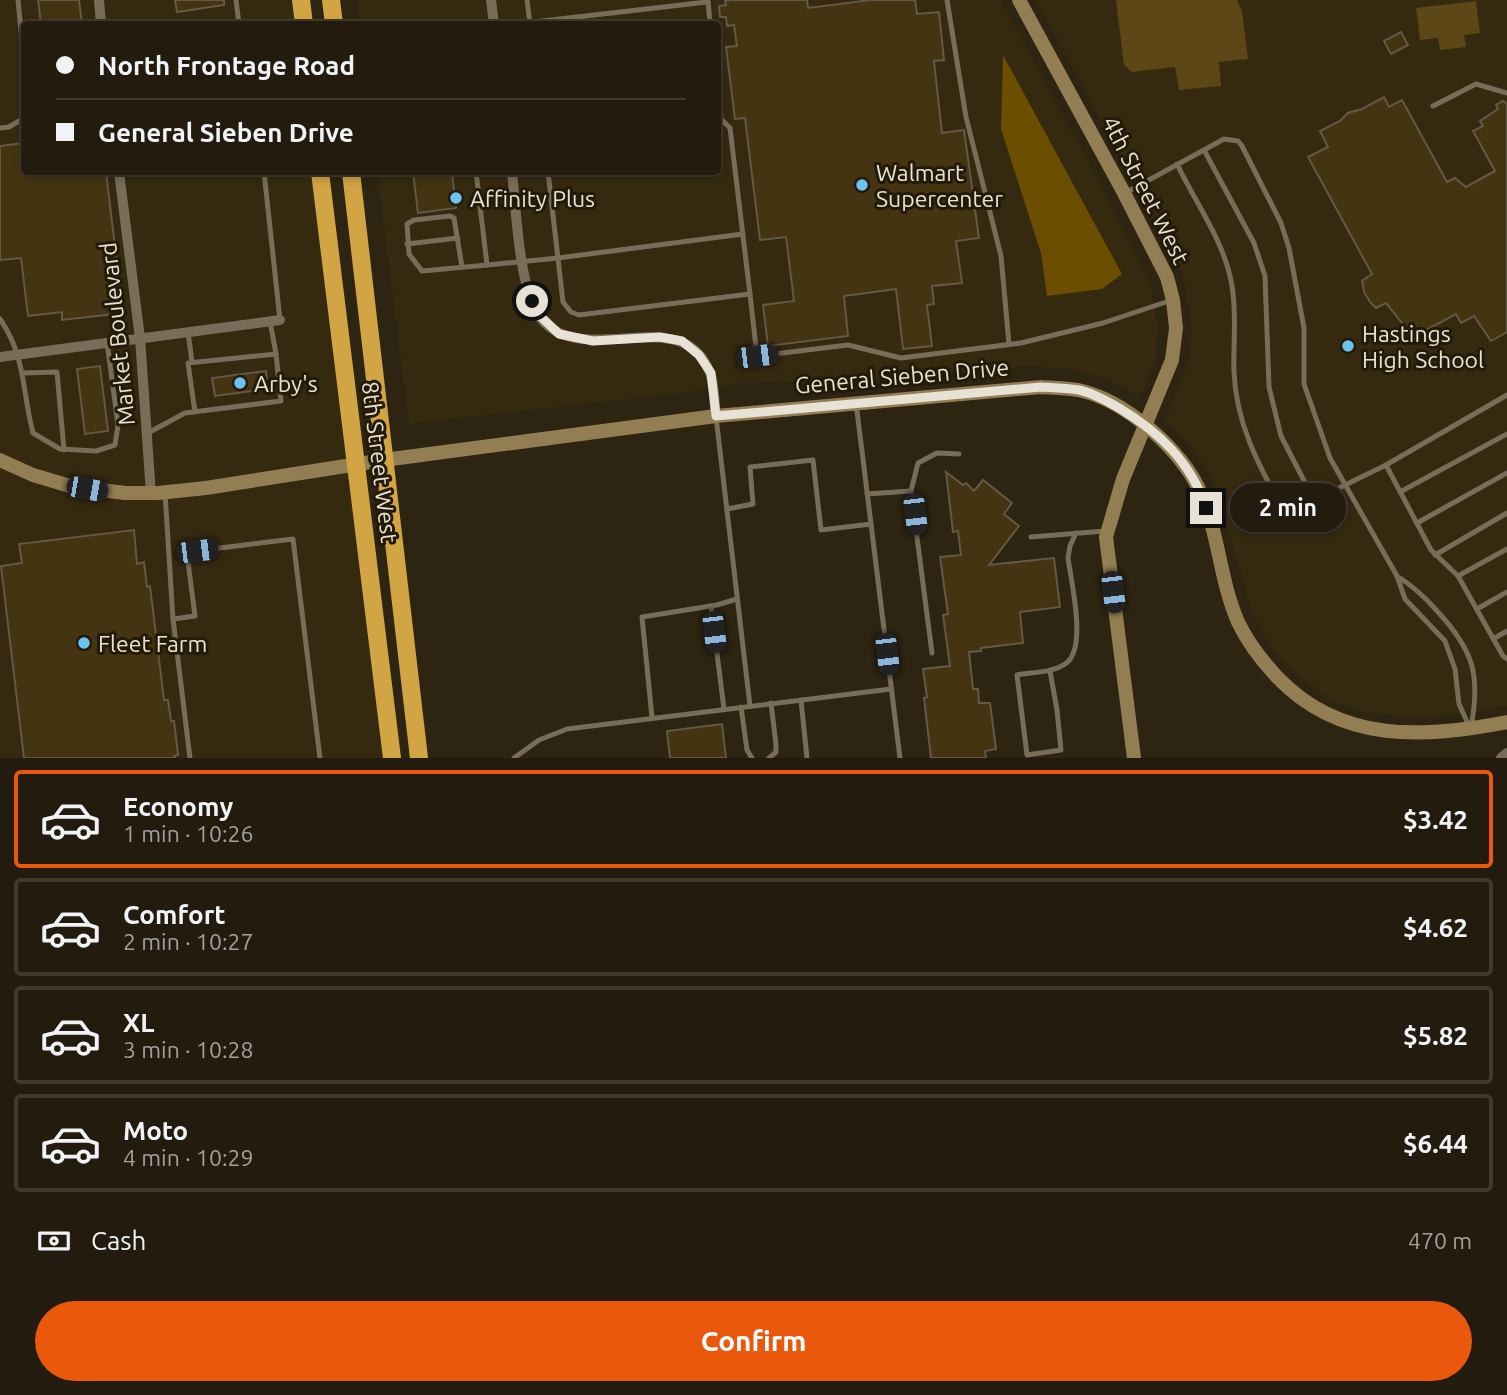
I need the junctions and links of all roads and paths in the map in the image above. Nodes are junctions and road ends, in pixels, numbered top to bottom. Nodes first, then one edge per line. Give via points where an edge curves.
1 (18, 0) edge
2 (99, 0) edge
3 (236, 0) edge
4 (301, 0) edge
5 (331, 0) edge
6 (339, 0) edge
7 (491, 0) edge
8 (527, 0) edge
9 (947, 0) edge
10 (1019, 0) edge
11 (708, 1) edge
12 (102, 21) edge
13 (239, 21) edge
14 (304, 21) edge
15 (334, 21) edge
16 (341, 21) edge
17 (494, 21) edge
18 (530, 21) edge
19 (553, 21) edge
20 (710, 21) edge
21 (21, 31) edge
22 (1507, 93) edge
23 (1433, 106) dead end
24 (21, 120) edge
25 (721, 121) edge
26 (0, 128) edge
27 (1204, 150) junction
28 (1177, 164) junction
29 (119, 175) edge
30 (264, 175) edge
31 (320, 175) edge
32 (476, 175) edge
33 (512, 175) edge
34 (548, 175) edge
35 (352, 176) edge
36 (1124, 193) junction
37 (743, 234) junction
38 (458, 238) junction
39 (407, 244) junction
40 (558, 258) junction
41 (523, 261) junction
42 (487, 265) junction
43 (462, 267) junction
44 (750, 294) junction
45 (1172, 300) junction
46 (0, 319) edge
47 (275, 321) junction
48 (188, 332) junction
49 (140, 338) junction
50 (107, 342) junction
51 (1009, 344) junction
52 (276, 354) junction
53 (17, 355) junction
54 (0, 357) edge
55 (192, 362) junction
56 (24, 373) junction
57 (1507, 395) edge
58 (855, 402) junction
59 (195, 412) junction
60 (716, 416) junction
61 (1147, 425) junction
62 (1507, 433) edge
63 (146, 434) junction
64 (64, 450) junction
65 (959, 454) dead end
66 (0, 460) edge
67 (384, 460) junction
68 (356, 464) junction
69 (1386, 465) junction
70 (1507, 473) edge
71 (1344, 485) junction
72 (911, 491) junction
73 (1400, 492) junction
74 (158, 493) junction
75 (867, 494) junction
76 (1314, 499) junction
77 (727, 509) junction
78 (1507, 513) edge
79 (1417, 523) junction
80 (871, 524) junction
81 (1108, 530) junction
82 (1076, 533) junction
83 (1031, 537) dead end
84 (1507, 549) edge
85 (1436, 555) junction
86 (1397, 576) junction
87 (1458, 576) junction
88 (1507, 592) edge
89 (737, 599) junction
90 (711, 606) junction
91 (1477, 609) junction
92 (173, 619) junction
93 (1507, 631) edge
94 (1493, 639) junction
95 (932, 653) dead end
96 (1507, 659) edge
97 (1050, 670) junction
98 (891, 689) junction
99 (801, 700) junction
100 (771, 704) junction
101 (750, 706) junction
102 (741, 707) junction
103 (724, 709) junction
104 (652, 717) junction
105 (1507, 722) edge
106 (1471, 729) junction
107 (520, 752) junction
108 (1507, 753) edge
109 (190, 758) edge
110 (320, 758) edge
111 (392, 758) edge
112 (419, 758) edge
113 (514, 758) edge
114 (526, 758) edge
115 (752, 758) edge
116 (769, 758) edge
117 (807, 758) edge
118 (900, 758) edge
119 (1134, 758) edge
120 (1501, 758) edge

1 - 21 lane
2 - 12 street
3 - 13 lane
4 - 14 highway
5 - 15 highway
6 - 16 street
7 - 17 street
8 - 18 lane
9 - 51 lane via 967,117 1000,256
10 - 36 street, 4th Street West
11 - 19 lane
11 - 20 lane
22 - 23 lane via 1476,84
24 - 26 lane
25 - 37 lane via 730,128
27 - 28 lane
27 - 71 lane via 1224,139 1238,141 1281,223 1304,328 1304,384 1329,458
27 - 76 lane via 1254,243 1265,276 1269,387 1281,436
28 - 36 lane
28 - 76 lane via 1223,253 1232,286 1234,374 1249,444 1282,508 1297,509
29 - 49 street, Market Boulevard
30 - 47 lane
31 - 68 highway, 8th Street West
32 - 42 lane
33 - 41 street
34 - 40 lane
35 - 67 highway, 8th Street West
36 - 45 street, 4th Street West via 1167,277
37 - 40 lane
37 - 44 lane
38 - 39 lane
38 - 39 lane via 450,216 410,221
38 - 43 lane
39 - 43 lane via 422,271
40 - 41 lane
40 - 44 lane via 563,302 579,315
41 - 42 lane
41 - 60 street via 526,288 538,314 559,334 593,341 660,337 682,341 711,373
42 - 43 lane
44 - 51 lane via 757,356 848,345 901,358
45 - 51 lane via 1056,335
45 - 61 street, 4th Street West via 1176,328 1172,359
46 - 53 lane
47 - 48 street
47 - 52 lane
48 - 49 street
48 - 55 lane
49 - 50 street
49 - 63 street, Market Boulevard
50 - 53 street
50 - 64 lane via 118,425 115,445 96,451
52 - 55 lane
52 - 59 lane via 281,401
53 - 54 street
53 - 56 lane
55 - 59 lane via 188,363
56 - 64 lane via 33,433
56 - 64 lane via 57,372
57 - 69 lane
58 - 60 street, General Sieben Drive
58 - 61 street, General Sieben Drive via 1041,387 1080,390
58 - 75 lane
59 - 63 lane via 182,414
60 - 67 street, General Sieben Drive
60 - 77 lane
61 - 81 street, 4th Street West via 1123,478
61 - 106 street, General Sieben Drive via 1180,457 1201,492 1238,622 1259,658 1290,690 1325,715 1364,729 1418,734
62 - 73 lane
63 - 74 street, Market Boulevard
65 - 72 lane via 937,453 918,463
66 - 74 street, General Sieben Drive via 70,486
67 - 68 street, General Sieben Drive
67 - 112 highway, 8th Street West
68 - 74 street, General Sieben Drive
68 - 111 highway, 8th Street West
69 - 71 lane
69 - 73 lane
70 - 79 lane
71 - 76 lane
71 - 86 lane
72 - 75 lane
72 - 95 lane
73 - 79 lane
74 - 92 lane
75 - 80 lane
77 - 80 lane via 753,504 750,467 813,460 821,530
77 - 89 lane
78 - 85 lane
79 - 85 lane
80 - 98 lane
81 - 82 lane
81 - 119 street, 4th Street West
82 - 83 lane
82 - 97 lane via 1068,558 1076,650 1065,665
84 - 87 lane
85 - 87 lane
86 - 106 lane via 1405,599 1445,641 1459,704
86 - 106 lane via 1417,589 1465,645 1476,702
87 - 91 lane
88 - 91 lane
89 - 90 lane
89 - 101 lane
90 - 103 lane
90 - 104 lane via 642,617
91 - 94 lane
92 - 109 lane
92 - 110 lane via 195,616 188,562 197,551 293,539
93 - 94 lane
94 - 96 lane
97 - 97 lane via 1017,675 1027,755 1061,750
98 - 99 lane
98 - 118 lane
99 - 100 lane
99 - 117 lane
100 - 101 lane
100 - 116 lane via 776,752
101 - 102 lane
102 - 103 lane
102 - 115 lane
103 - 104 lane
104 - 107 lane via 567,729
105 - 106 street, General Sieben Drive
107 - 113 lane
107 - 114 lane
108 - 120 street

